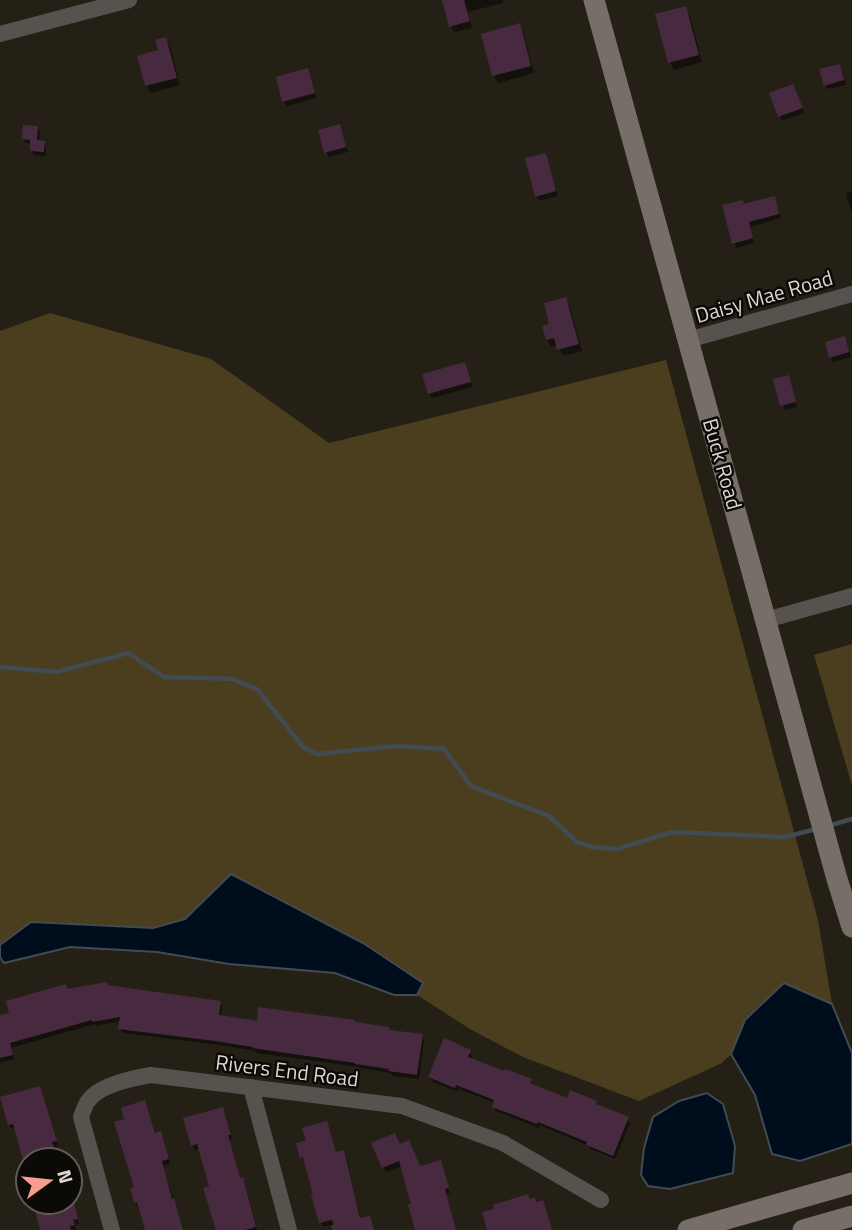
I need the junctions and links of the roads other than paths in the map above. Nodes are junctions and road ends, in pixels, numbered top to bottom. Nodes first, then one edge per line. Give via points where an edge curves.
1 (129, 0) edge
2 (594, 0) edge
3 (0, 34) edge
4 (852, 294) edge
5 (688, 340) junction
6 (852, 596) edge
7 (766, 620) junction
8 (852, 927) edge
9 (251, 1087) junction
10 (852, 1183) edge
11 (601, 1200) dead end
12 (852, 1216) edge
13 (112, 1230) edge
14 (289, 1230) edge
15 (688, 1230) edge
16 (803, 1230) edge

1 - 3 street
2 - 5 street, Buck Road
4 - 5 street, Daisy Mae Road
5 - 7 street, Buck Road
6 - 7 street
7 - 8 street, Buck Road
9 - 11 street, Rivers End Road via 402,1107 503,1143
9 - 13 street, Rivers End Road via 151,1075 106,1087 88,1100 81,1117
9 - 14 street
10 - 15 street
12 - 16 street

